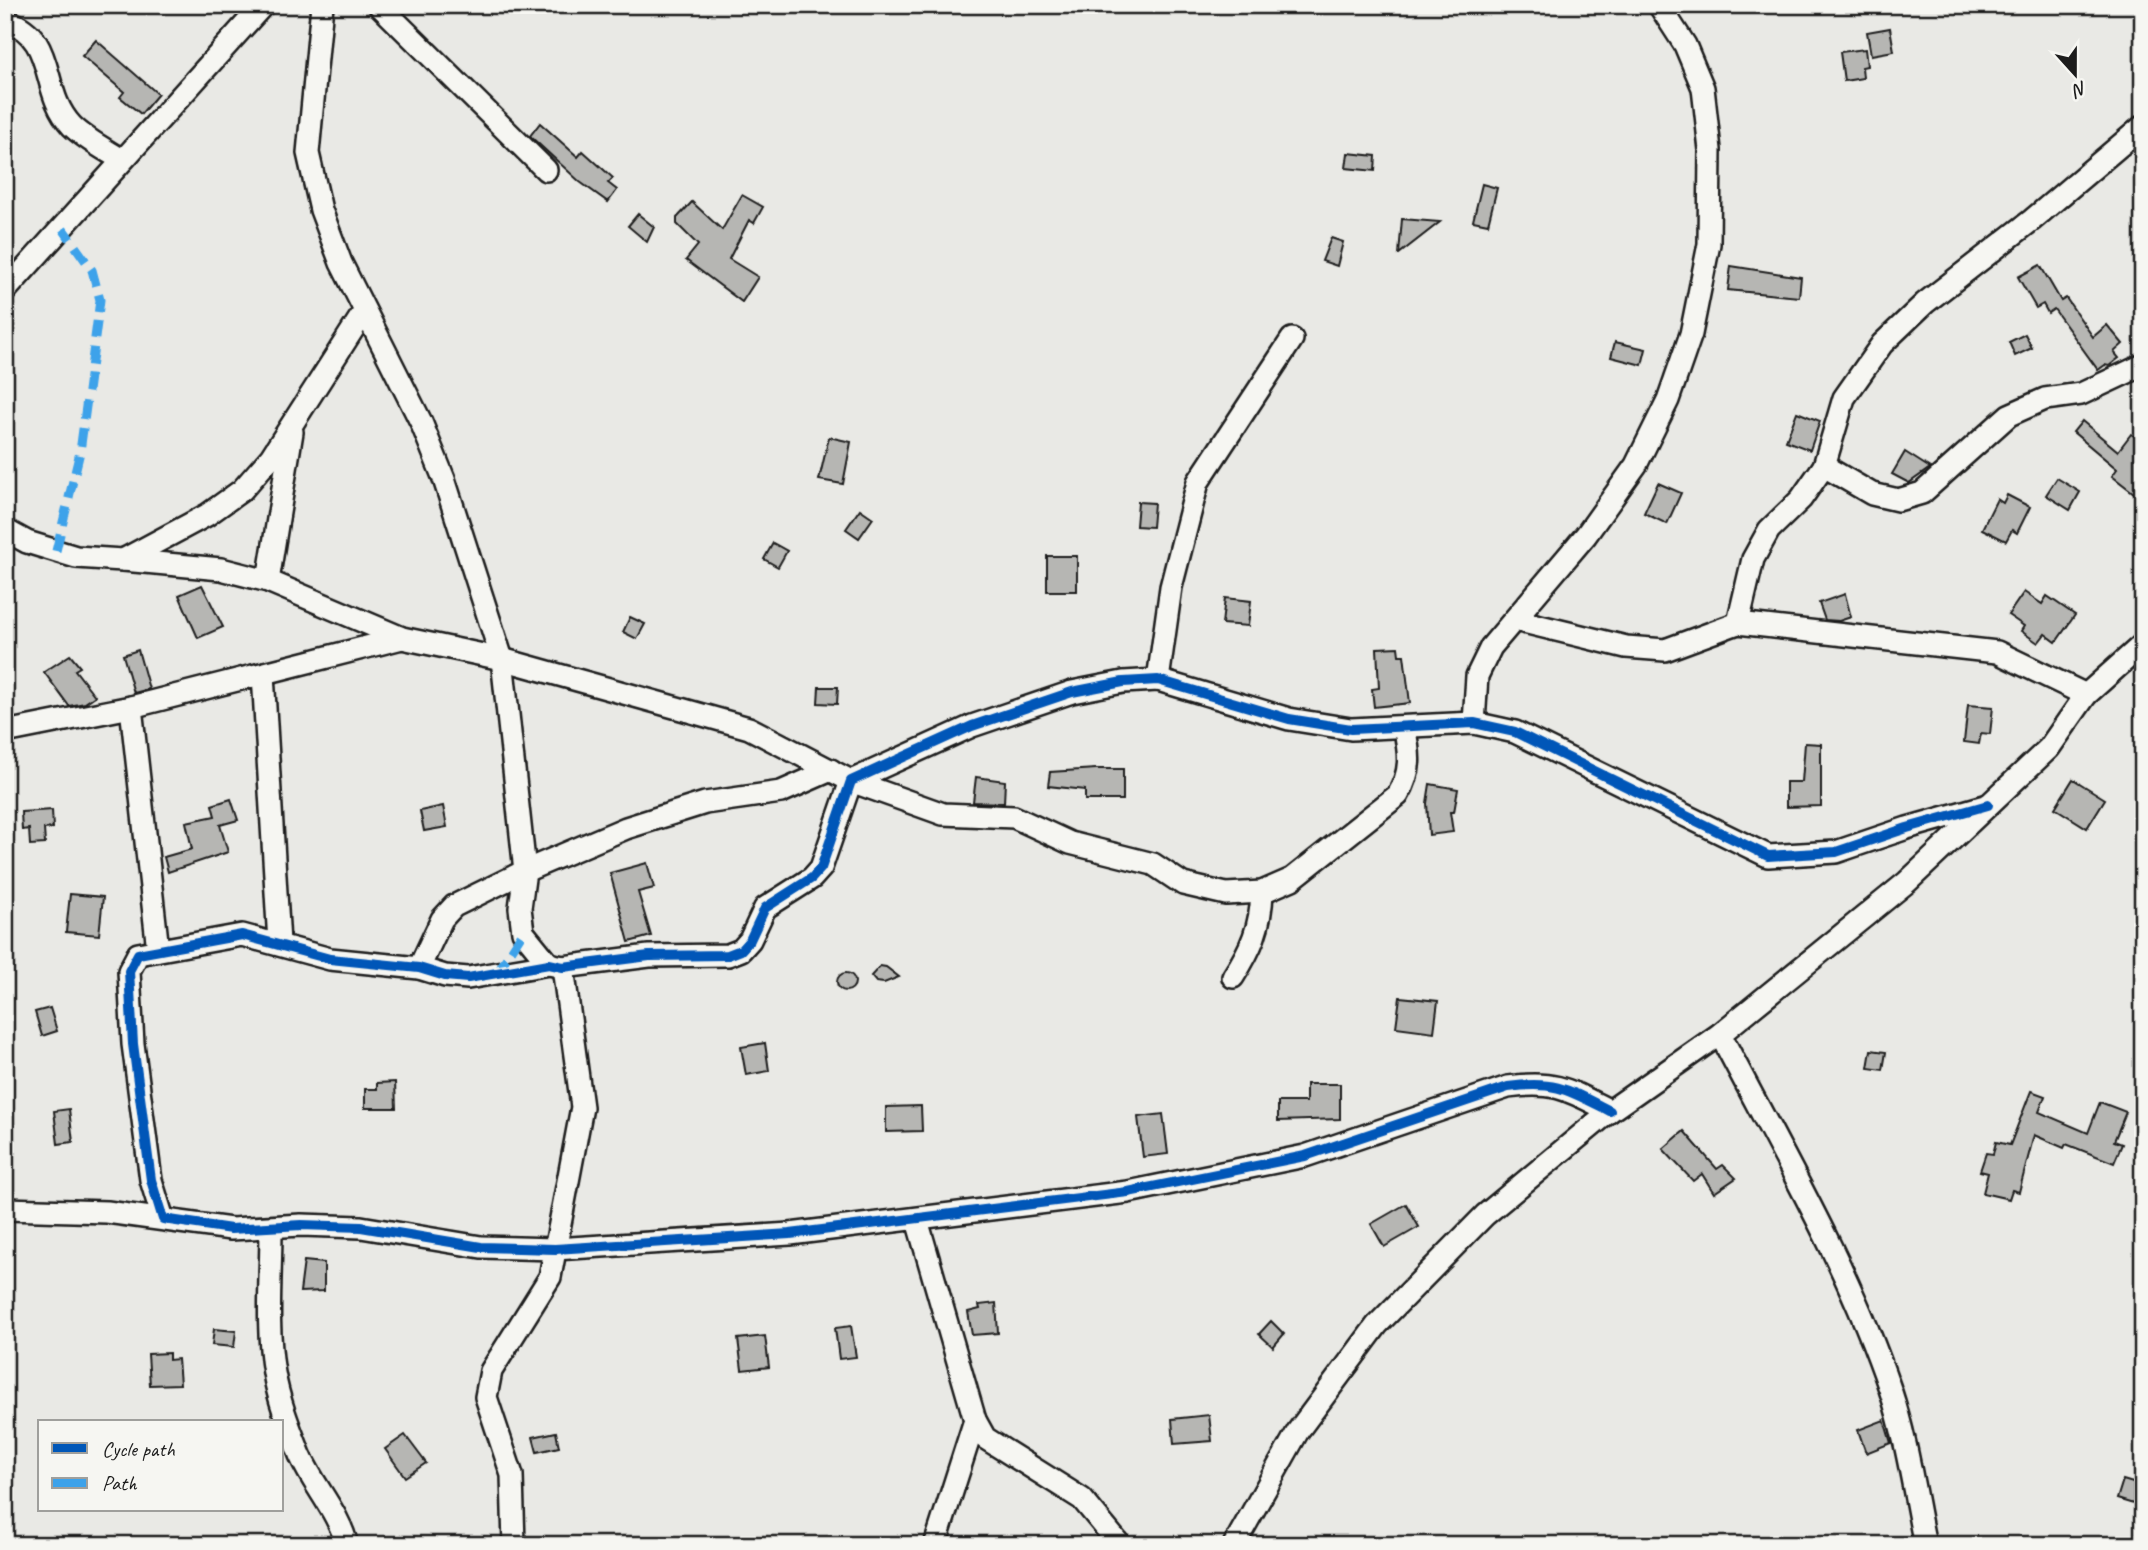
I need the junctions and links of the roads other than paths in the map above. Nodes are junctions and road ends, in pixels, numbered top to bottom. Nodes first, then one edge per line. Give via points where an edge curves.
1 (263, 5) edge
2 (321, 5) edge
3 (379, 5) edge
4 (1659, 5) edge
5 (5, 20) edge
6 (2143, 126) edge
7 (121, 160) junction
8 (545, 170) dead end
9 (5, 291) edge
10 (364, 312) junction
11 (1292, 339) dead end
12 (2143, 365) edge
13 (294, 424) junction
14 (1824, 466) junction
15 (5, 530) edge
16 (123, 560) junction
17 (268, 582) junction
18 (1515, 620) junction
19 (1738, 623) junction
20 (402, 638) junction
21 (2143, 644) edge
22 (502, 659) junction
23 (263, 674) junction
24 (1158, 680) junction
25 (2086, 695) junction
26 (131, 707) junction
27 (1474, 723) junction
28 (1404, 727) junction
29 (5, 732) edge
30 (831, 770) junction
31 (851, 781) junction
32 (1988, 805) junction
33 (525, 871) junction
34 (1262, 892) junction
35 (279, 943) junction
36 (158, 950) junction
37 (556, 966) junction
38 (419, 968) junction
39 (1233, 977) dead end
40 (1720, 1034) junction
41 (1610, 1111) junction
42 (5, 1209) edge
43 (163, 1219) junction
44 (918, 1220) junction
45 (271, 1229) junction
46 (555, 1249) junction
47 (975, 1420) junction
48 (347, 1545) edge
49 (514, 1545) edge
50 (935, 1545) edge
51 (1120, 1545) edge
52 (1234, 1545) edge
53 (1924, 1545) edge

1 - 7 street
2 - 10 street via 308,153 321,210
3 - 8 street
4 - 18 street via 1685,45 1703,88 1710,150 1709,244 1691,334 1668,400 1636,465 1586,535
5 - 7 street via 21,26 40,45 56,101 72,126
6 - 14 street via 1882,344 1844,398
7 - 9 street
10 - 13 street
10 - 22 street via 421,422 444,479
11 - 24 street via 1198,482 1171,587
12 - 14 street via 2081,394 2045,399 2009,415 1922,493 1898,500 1872,494
13 - 16 street via 242,491
13 - 17 street
14 - 19 street via 1801,499 1769,530 1753,559
15 - 16 street via 76,557
16 - 17 street via 221,569
17 - 20 street
18 - 19 street via 1626,648 1664,650
18 - 27 street via 1492,647 1477,676
19 - 25 street via 1997,652
20 - 22 street
20 - 23 street
21 - 25 street
22 - 30 street via 749,728
22 - 33 street
23 - 26 street
23 - 35 street
24 - 28 street via 1289,719 1351,729
24 - 31 street via 1123,682 1060,696 972,726
25 - 32 street via 2049,748
26 - 29 street
26 - 36 street
27 - 28 street
27 - 32 street via 1515,732 1768,856 1836,852
28 - 34 street via 1410,757 1408,777 1398,795 1292,879
30 - 31 street
30 - 33 street via 781,792 705,803 626,828
31 - 34 street via 943,814 1014,817 1070,843 1153,864 1183,884 1226,894
31 - 37 street via 821,868 765,908 741,950 728,956 649,956
32 - 40 street via 1907,882
33 - 37 street via 520,908 523,932
33 - 38 street via 454,906 442,919
34 - 39 street via 1262,917 1253,945
35 - 36 street via 242,935
35 - 38 street via 330,959
36 - 43 street via 138,954 129,971 145,1144
37 - 38 street via 468,978
37 - 46 street via 582,1107
40 - 41 street
40 - 53 street via 1851,1287 1890,1389
41 - 44 street via 1566,1089 1540,1083 1508,1087 1305,1156 1128,1192
41 - 52 street via 1485,1215 1377,1325 1298,1431
42 - 43 street via 96,1211
43 - 45 street via 232,1229
44 - 46 street via 790,1234
44 - 47 street
45 - 46 street via 361,1227 461,1245
45 - 48 street via 276,1383 302,1458 339,1520
46 - 49 street via 550,1277 491,1371 486,1397 512,1475
47 - 50 street
47 - 51 street via 985,1438 1082,1499

